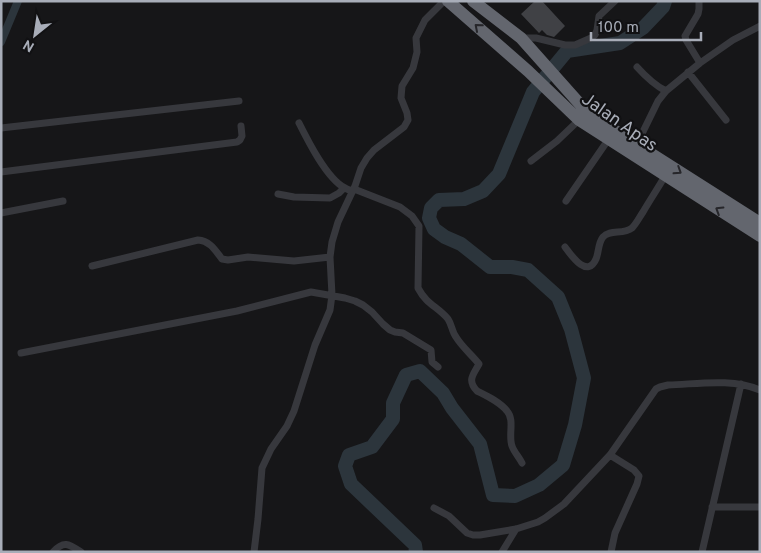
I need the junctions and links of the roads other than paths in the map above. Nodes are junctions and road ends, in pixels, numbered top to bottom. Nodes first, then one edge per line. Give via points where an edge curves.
1 (444, 1) edge
2 (448, 1) edge
3 (699, 1) edge
4 (614, 2) edge
5 (476, 4) edge
6 (760, 26) edge
7 (521, 38) junction
8 (498, 45) junction
9 (700, 63) junction
10 (637, 67) dead end
11 (688, 72) junction
12 (666, 91) junction
13 (239, 101) dead end
14 (579, 120) junction
15 (726, 120) dead end
16 (299, 123) dead end
17 (240, 126) dead end
18 (1, 128) edge
19 (608, 140) junction
20 (636, 144) junction
21 (532, 161) dead end
22 (1, 172) edge
23 (660, 173) junction
24 (344, 188) junction
25 (354, 190) junction
26 (278, 194) dead end
27 (64, 201) dead end
28 (566, 202) dead end
29 (1, 213) edge
30 (760, 222) edge
31 (760, 236) edge
32 (565, 247) dead end
33 (330, 257) junction
34 (92, 266) dead end
35 (332, 295) junction
36 (20, 353) dead end
37 (438, 367) dead end
38 (741, 384) junction
39 (760, 390) edge
40 (610, 455) junction
41 (522, 463) dead end
42 (712, 507) junction
43 (760, 507) edge
44 (434, 508) dead end
45 (516, 529) junction
46 (53, 552) edge
47 (81, 552) edge
48 (254, 552) edge
49 (502, 552) edge
50 (611, 552) edge
51 (702, 552) edge

1 - 25 street via 425,20 416,38 417,52 402,86 401,98 408,120 367,158
8 -> 2 highway, Jalan Apas
3 - 9 street via 698,14 685,36
4 - 7 street via 599,16 595,35 575,45
5 - 7 highway, Jalan Apas
5 - 8 highway via 500,32
6 - 9 street
7 - 20 highway, Jalan Apas via 586,110
8 - 14 highway, Jalan Apas
9 - 11 street
10 - 12 street via 656,86
11 - 12 street
11 - 15 street
12 - 20 street
13 - 18 street
14 - 19 highway, Jalan Apas
14 - 21 street
16 - 24 street via 311,147
17 - 22 street via 242,136 237,142
19 - 23 highway, Jalan Apas
19 - 28 street
20 - 23 highway via 639,153
20 -> 30 highway, Jalan Apas
31 -> 23 highway, Jalan Apas
23 - 32 street via 635,225 626,232 609,233 603,237 592,265 579,264
24 - 25 street
24 - 26 street via 330,198
25 - 33 street via 338,222
25 - 41 street via 400,207 419,226 418,288 422,296 448,320 455,336 479,364 471,383 477,391 508,412 512,447
27 - 29 street
33 - 34 street via 294,262 248,257 228,260 222,259 210,244 198,240
33 - 35 street
35 - 36 street via 311,292 237,311
35 - 37 street via 363,305 390,330 403,333 431,350 432,362
35 - 48 street via 330,310 294,411 262,468
38 - 39 street
38 - 40 street via 660,387
38 - 42 street
40 - 45 street via 564,504 538,522
40 - 50 street via 639,476 615,533
42 - 43 street
42 - 51 street
44 - 45 street via 473,535
45 - 49 street
46 - 47 street via 65,544

